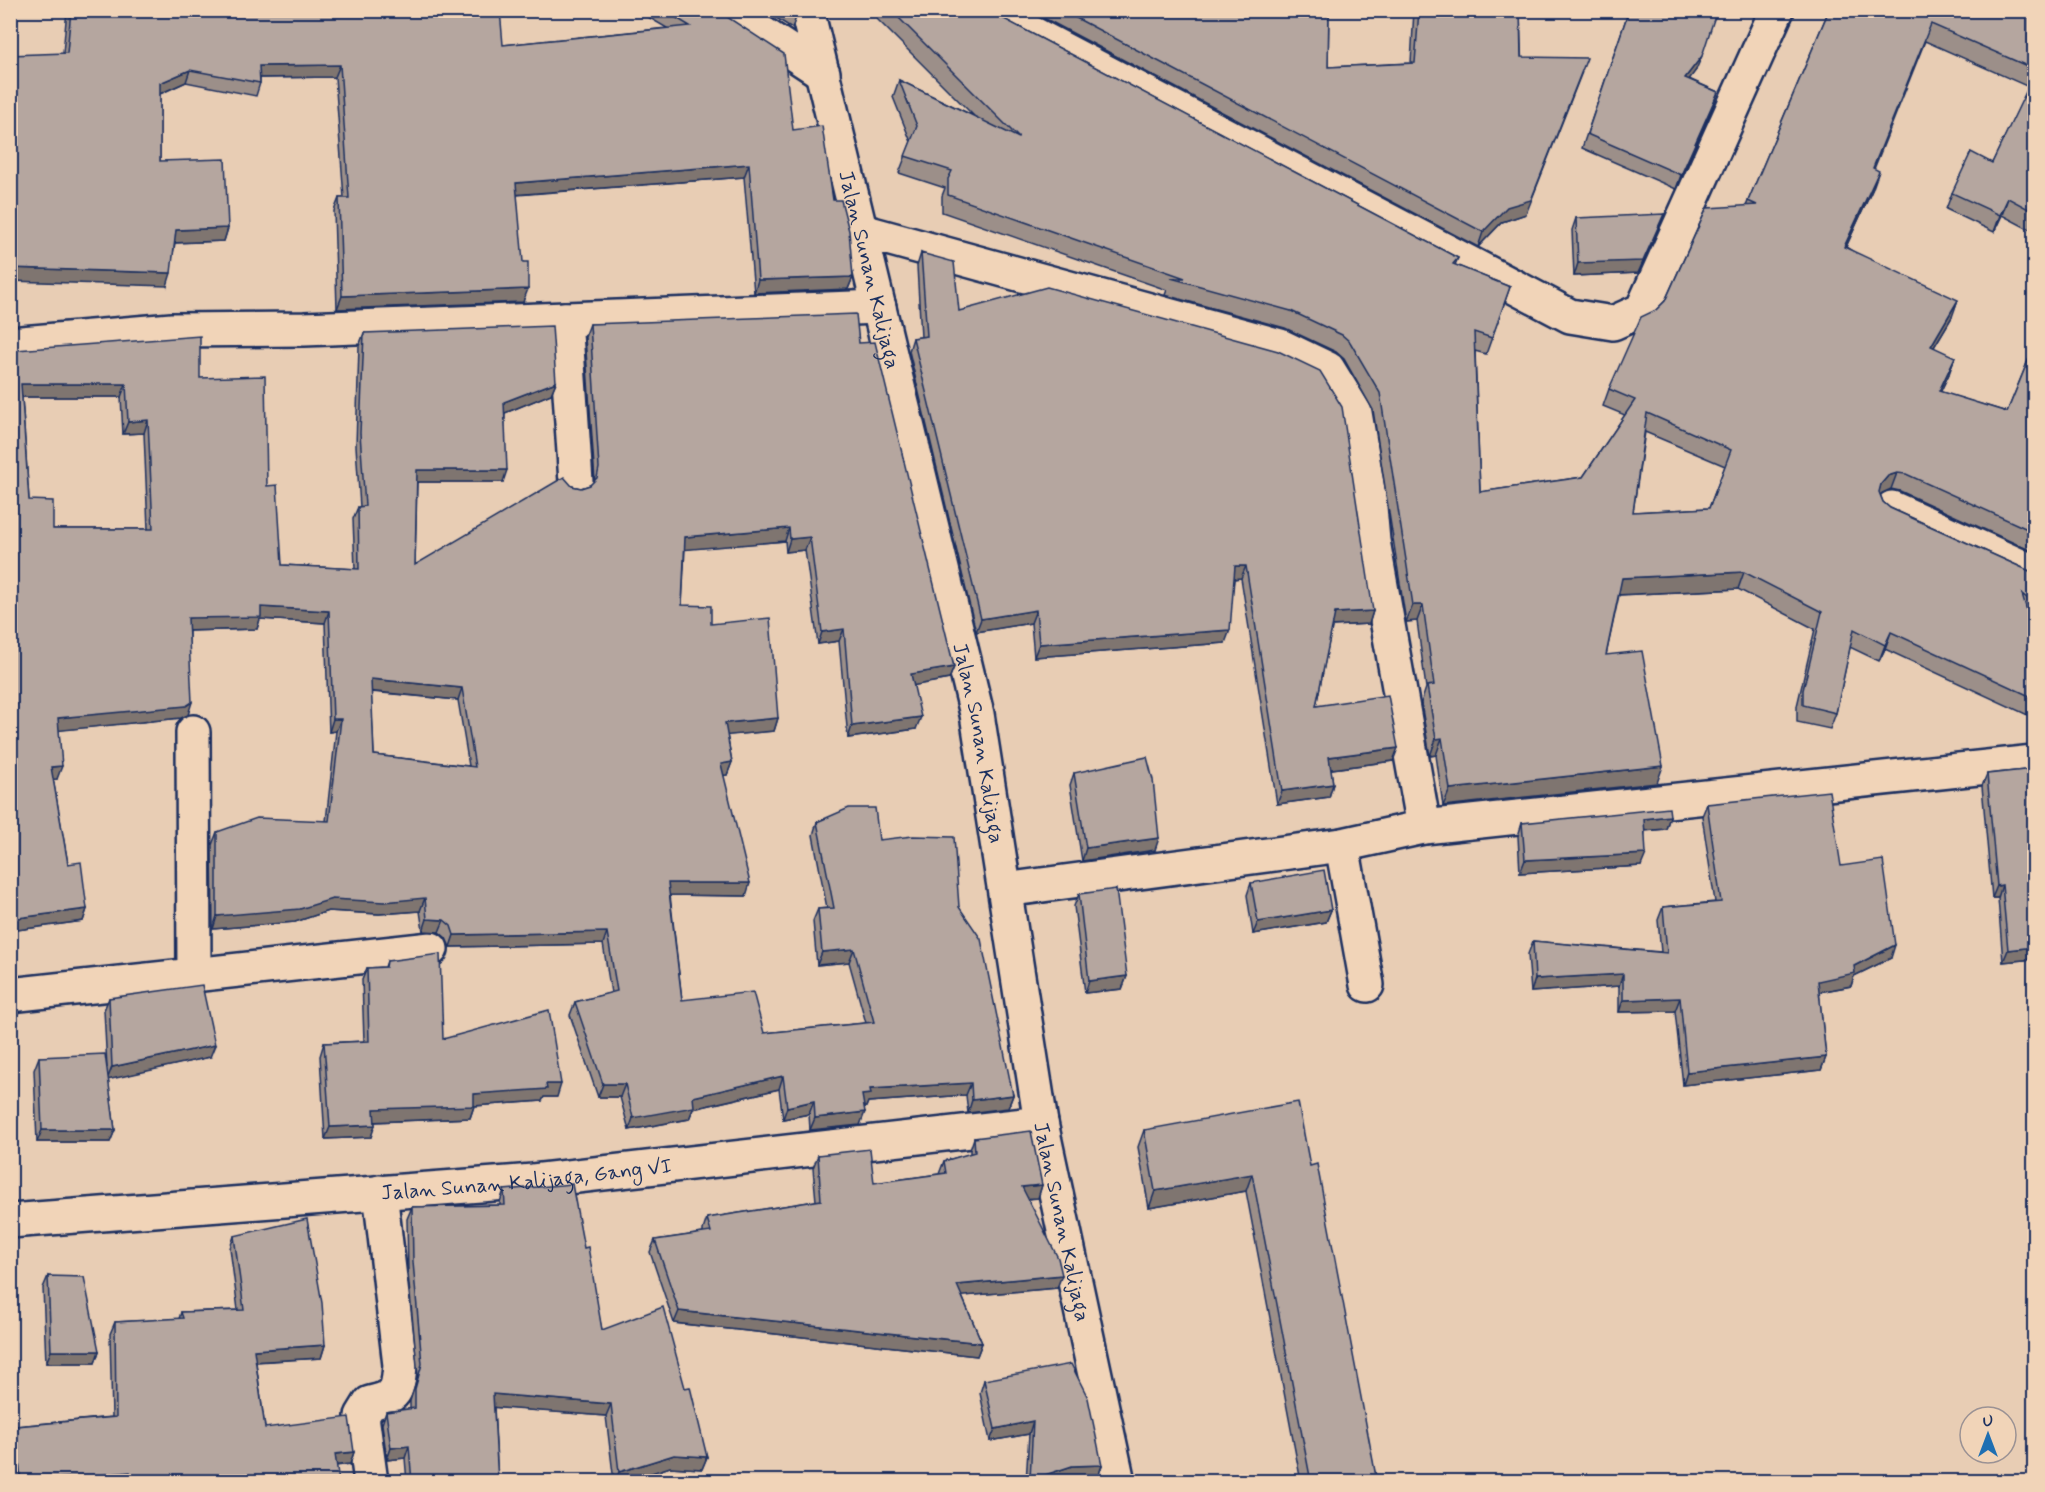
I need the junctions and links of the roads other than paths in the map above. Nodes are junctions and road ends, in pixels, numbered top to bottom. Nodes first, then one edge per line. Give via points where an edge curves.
1 (727, 10) edge
2 (807, 10) edge
3 (988, 10) edge
4 (1777, 10) edge
5 (823, 73) junction
6 (862, 231) junction
7 (879, 307) junction
8 (565, 319) junction
9 (10, 344) edge
10 (576, 482) dead end
11 (1892, 508) edge
12 (2034, 572) edge
13 (193, 732) dead end
14 (2034, 762) edge
15 (1424, 827) junction
16 (1342, 845) junction
17 (1005, 890) junction
18 (431, 949) dead end
19 (194, 975) junction
20 (1367, 985) dead end
21 (10, 995) edge
22 (1041, 1123) junction
23 (380, 1192) junction
24 (10, 1221) edge
25 (371, 1482) edge
26 (1118, 1482) edge

1 - 5 street
2 - 5 street, Jalan Sunan Kalijaga
3 - 4 street via 1570,316 1613,323 1642,310
5 - 6 street, Jalan Sunan Kalijaga
6 - 7 street, Jalan Sunan Kalijaga
6 - 15 street via 1280,346 1328,369 1355,413 1373,541
7 - 8 street
7 - 17 street, Jalan Sunan Kalijaga via 978,714
8 - 9 street via 172,330
8 - 10 street
11 - 12 street
13 - 19 street
14 - 15 street
15 - 16 street
16 - 17 street
16 - 20 street
17 - 22 street, Jalan Sunan Kalijaga
18 - 19 street
19 - 21 street
22 - 23 street, Jalan Sunan Kalijaga, Gang VI via 533,1181
22 - 26 street, Jalan Sunan Kalijaga
23 - 24 street, Jalan Sunan Kalijaga, Gang VI
23 - 25 street via 400,1365 398,1387 388,1399 370,1403 362,1416

